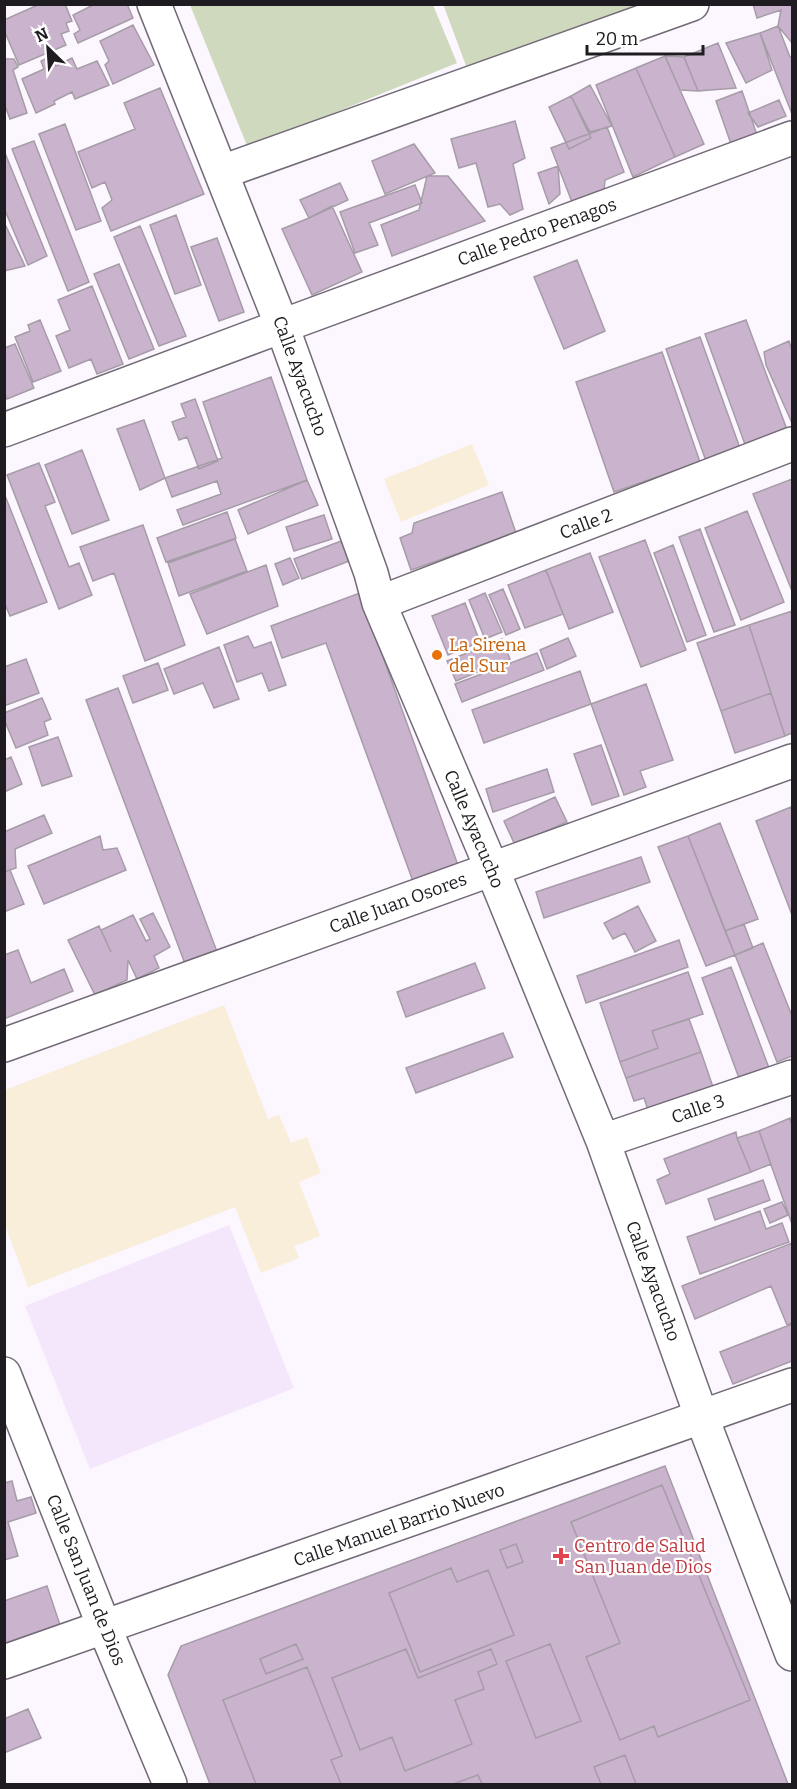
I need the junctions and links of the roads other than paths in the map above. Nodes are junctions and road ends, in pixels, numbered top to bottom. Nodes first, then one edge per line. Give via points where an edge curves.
1 (154, 4) edge
2 (692, 4) edge
3 (792, 138) edge
4 (222, 172) junction
5 (282, 326) junction
6 (4, 429) edge
7 (792, 444) edge
8 (379, 603) junction
9 (792, 761) edge
10 (492, 869) junction
11 (4, 1045) edge
12 (792, 1077) edge
13 (603, 1142) junction
14 (4, 1374) edge
15 (792, 1385) edge
16 (702, 1418) junction
17 (105, 1629) junction
18 (790, 1641) edge
19 (4, 1662) edge
20 (170, 1785) edge

1 - 4 street, Calle Ayacucho
2 - 4 street
3 - 5 street, Calle Pedro Penagos
4 - 5 street, Calle Ayacucho
5 - 6 street, Calle Pedro Penagos
5 - 8 street, Calle Ayacucho
7 - 8 street, Calle 2
8 - 10 street, Calle Ayacucho
9 - 10 street, Calle Juan Osores
10 - 11 street, Calle Juan Osores
10 - 13 street, Calle Ayacucho
12 - 13 street, Calle 3
13 - 16 street, Calle Ayacucho
14 - 17 street, Calle San Juan de Dios
15 - 16 street, Calle Manuel Barrio Nuevo
16 - 17 street, Calle Manuel Barrio Nuevo
16 - 18 street, Calle Ayacucho
17 - 19 street, Calle Manuel Barrio Nuevo
17 - 20 street, Calle San Juan de Dios

